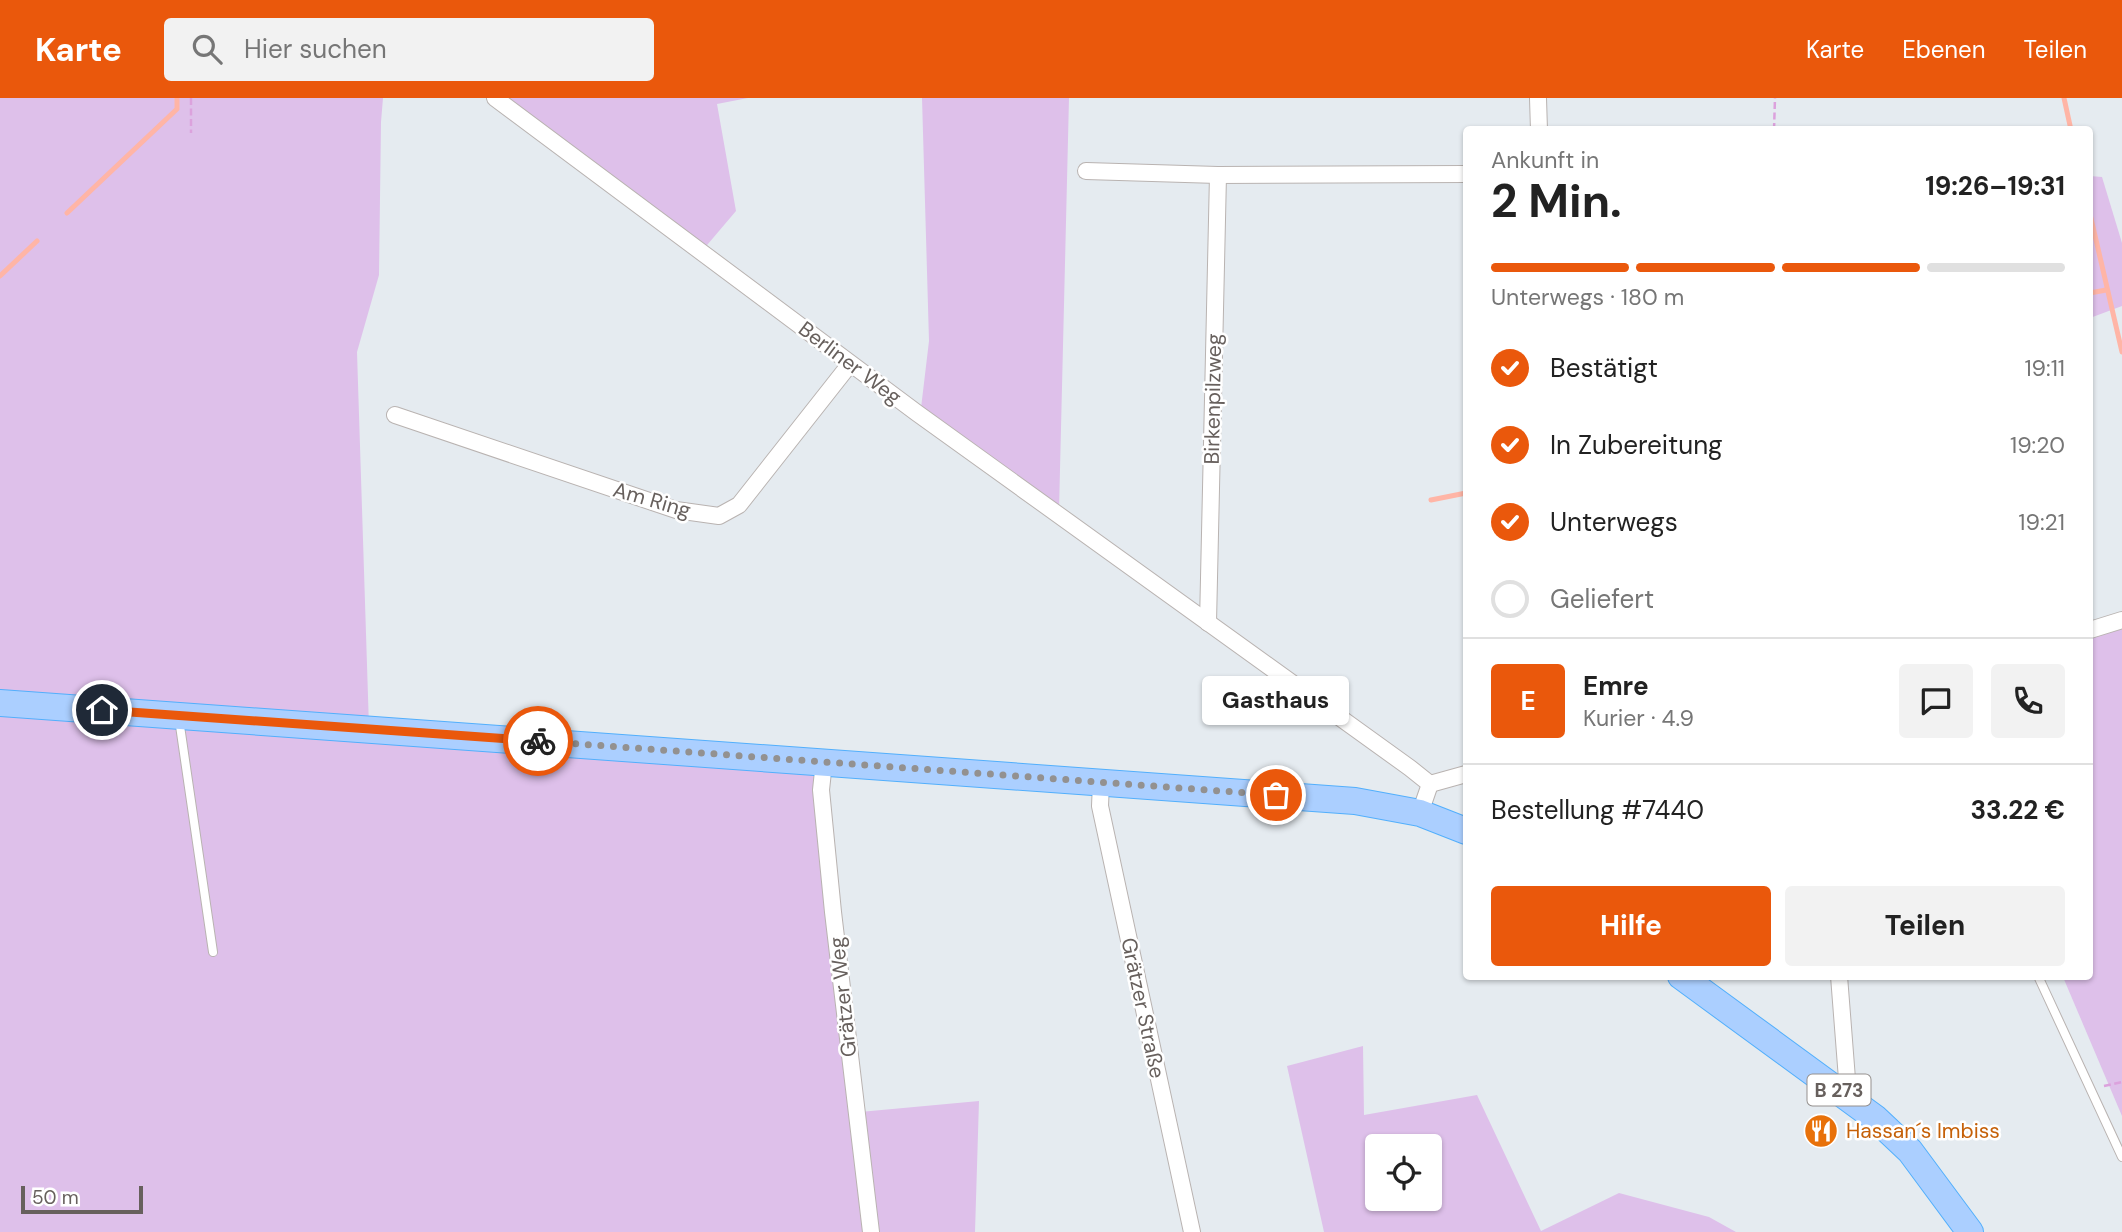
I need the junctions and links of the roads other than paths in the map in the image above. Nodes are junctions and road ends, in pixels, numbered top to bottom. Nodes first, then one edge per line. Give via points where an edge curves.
1 (495, 98) edge
2 (1538, 98) edge
3 (1539, 126) edge
4 (1086, 171) dead end
5 (1463, 174) edge
6 (1217, 175) junction
7 (849, 364) junction
8 (395, 415) dead end
9 (2122, 620) edge
10 (1208, 623) junction
11 (2093, 630) edge
12 (0, 703) edge
13 (179, 716) junction
14 (824, 762) junction
15 (1463, 775) edge
16 (1101, 783) junction
17 (1430, 784) junction
18 (1420, 813) junction
19 (1463, 830) edge
20 (213, 952) dead end
21 (1687, 980) edge
22 (1839, 980) edge
23 (2040, 980) edge
24 (1839, 1090) junction
25 (2122, 1157) edge
26 (871, 1232) edge
27 (1192, 1232) edge
28 (1970, 1232) edge

1 - 7 street, Berliner Weg
2 - 3 street
4 - 6 street
5 - 6 street
6 - 10 street, Birkenpilzweg
7 - 8 street, Am Ring via 738,505 719,516 676,510
7 - 10 street, Berliner Weg
9 - 11 street
10 - 17 street, Berliner Weg
12 - 13 main road
13 - 14 main road
13 - 20 lane
14 - 16 main road
14 - 26 street, Grätzer Weg via 821,790
15 - 17 street
16 - 18 main road via 1355,801
16 - 27 street, Grätzer Straße via 1100,806
17 - 18 street
18 - 19 main road
21 - 24 main road, B 273
22 - 24 street via 1847,1079
23 - 25 lane
24 - 28 main road, B 273 via 1910,1150

